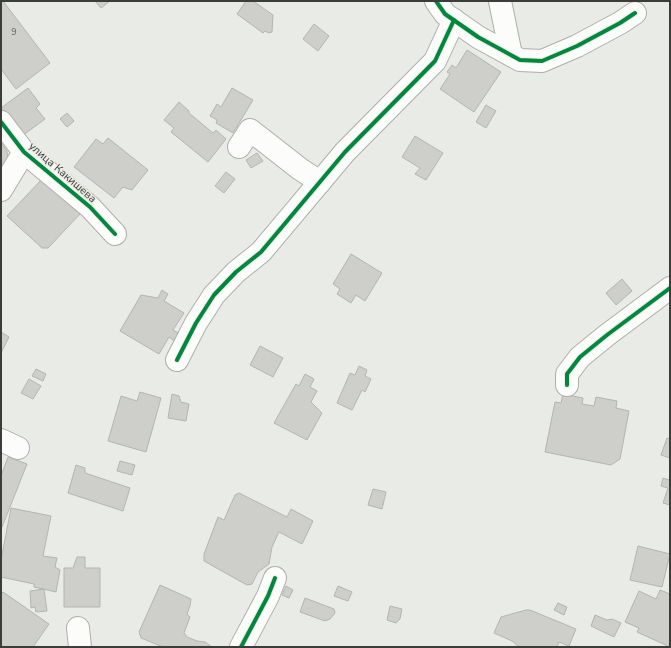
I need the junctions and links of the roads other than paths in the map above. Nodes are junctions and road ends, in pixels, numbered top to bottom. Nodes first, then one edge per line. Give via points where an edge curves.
1 (436, 1) edge
2 (500, 1) edge
3 (635, 13) dead end
4 (454, 20) junction
5 (511, 55) junction
6 (1, 122) edge
7 (240, 146) dead end
8 (24, 152) junction
9 (320, 182) junction
10 (1, 190) edge
11 (115, 234) dead end
12 (670, 288) edge
13 (177, 360) dead end
14 (567, 385) dead end
15 (275, 578) dead end
16 (241, 647) edge

1 - 4 street via 445,14
2 - 5 street
3 - 5 street via 577,46 542,61 520,60
4 - 5 street
4 - 9 street via 435,61 345,152
6 - 8 street, улица Какишева
7 - 9 street via 250,130
8 - 10 street
8 - 11 street, улица Какишева via 90,207
9 - 13 street via 261,252 236,272 214,295
12 - 14 street via 580,357 567,374
15 - 16 street

